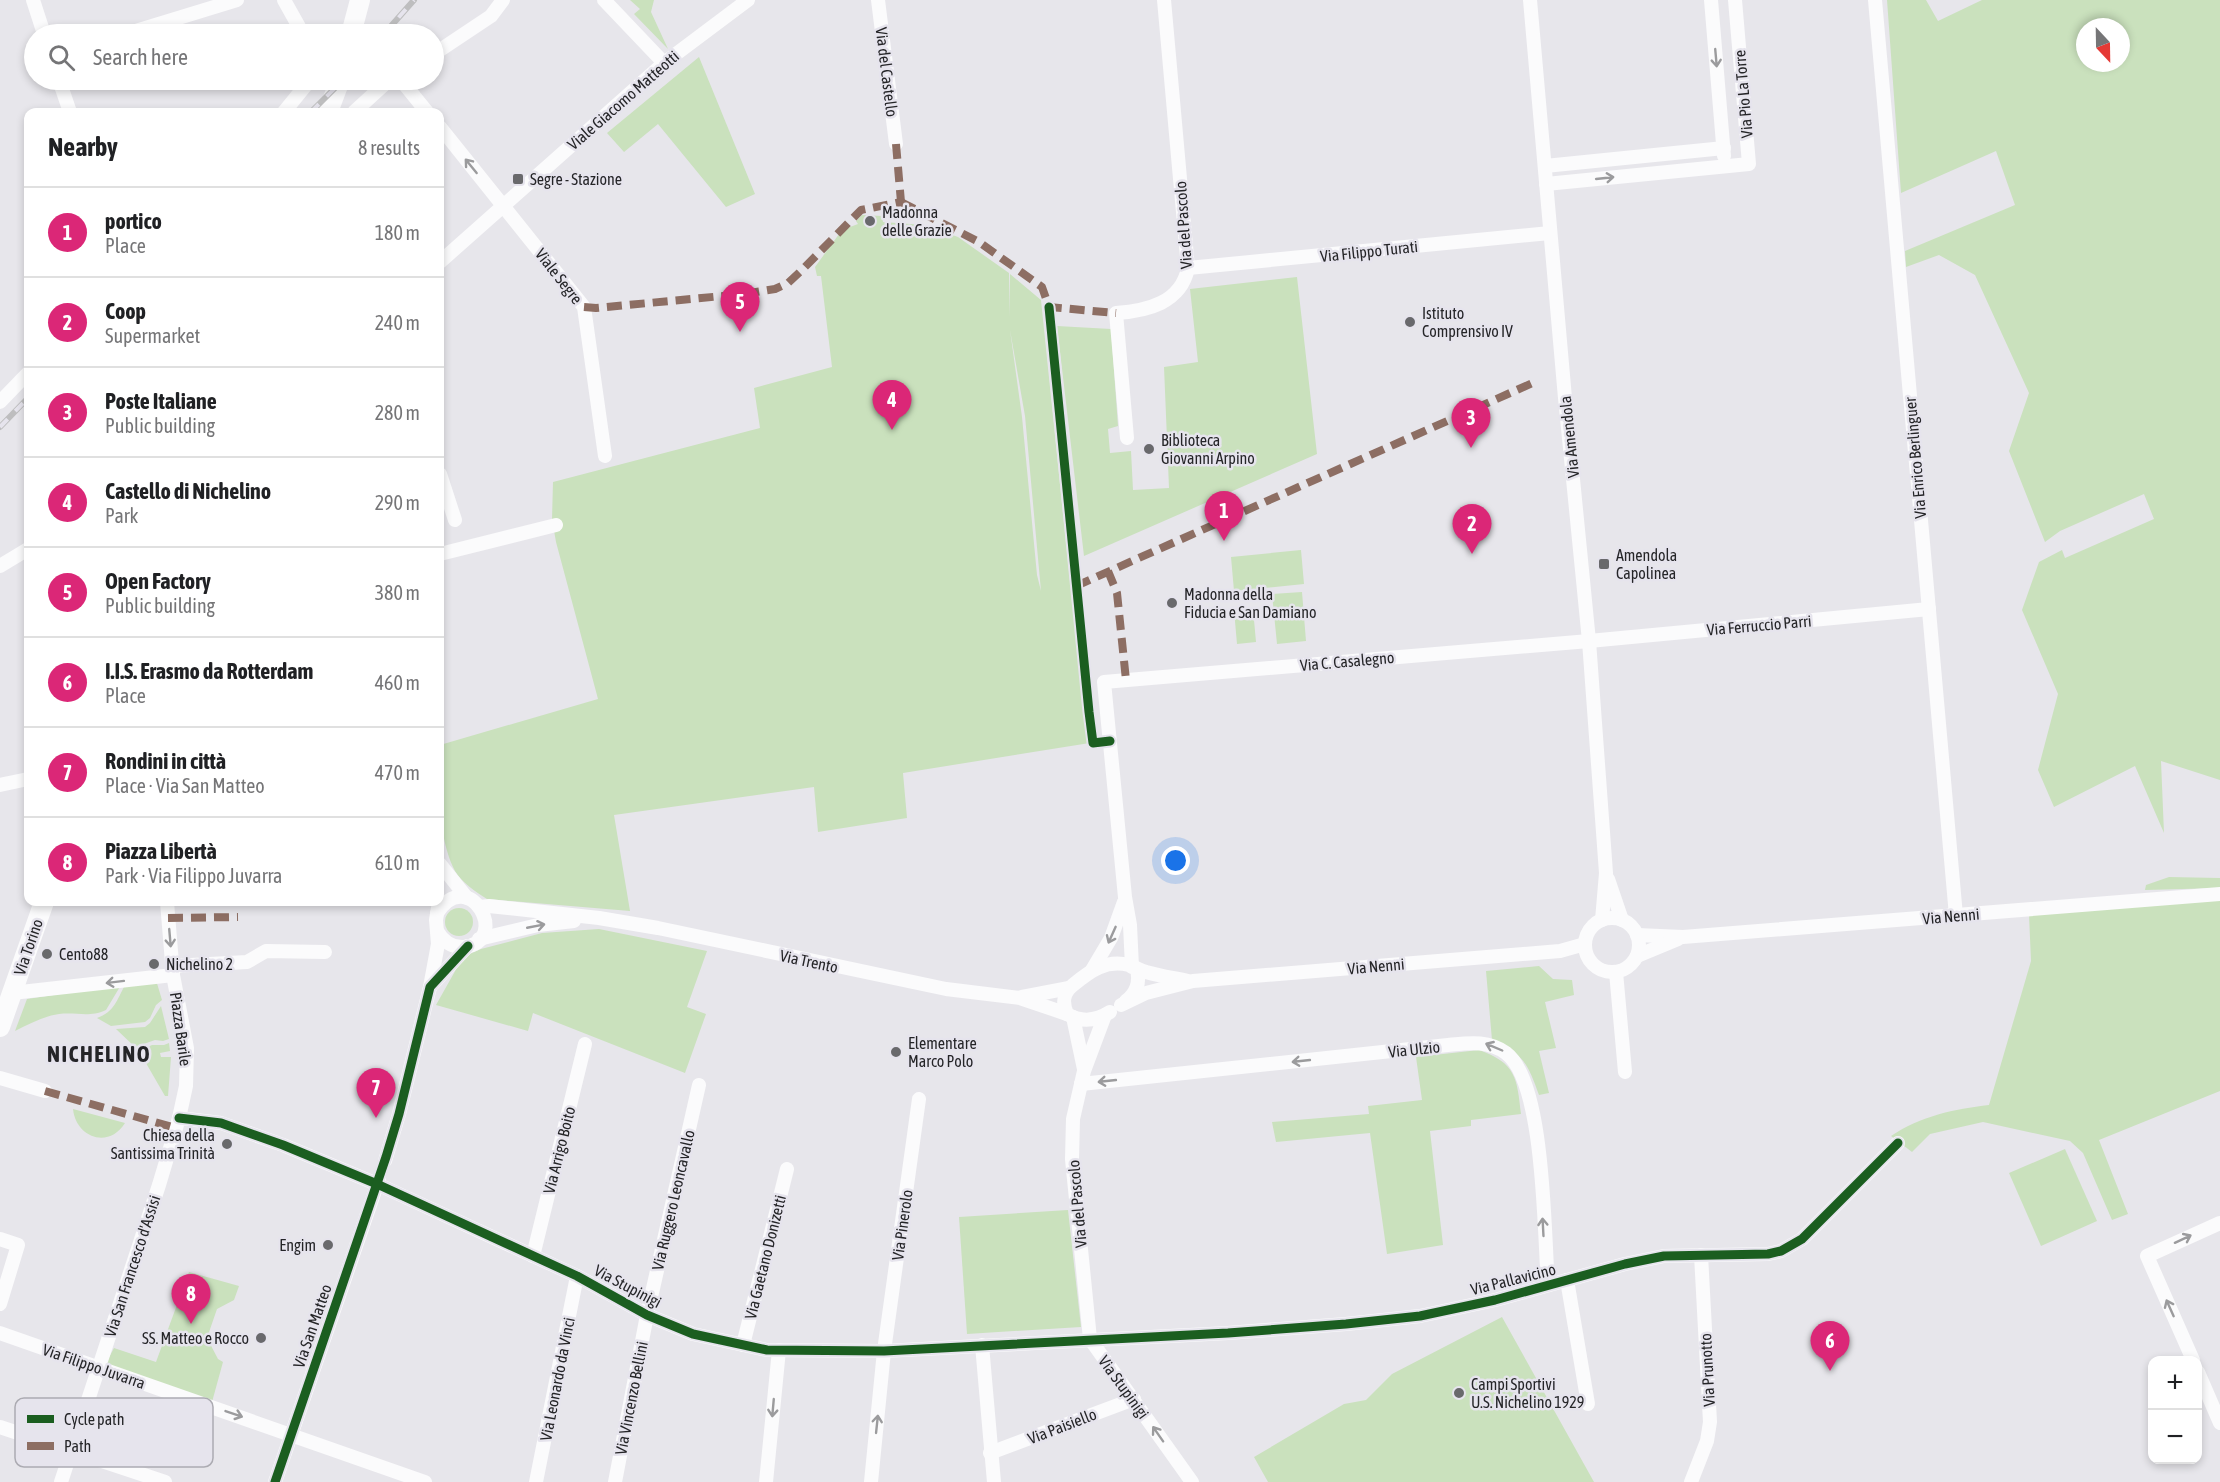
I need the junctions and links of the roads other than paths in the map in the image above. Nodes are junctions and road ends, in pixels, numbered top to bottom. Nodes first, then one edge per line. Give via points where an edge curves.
1 (33, 0) edge
2 (237, 0) edge
3 (284, 0) edge
4 (360, 0) edge
5 (503, 0) edge
6 (604, 0) edge
7 (748, 0) edge
8 (878, 0) edge
9 (1164, 0) edge
10 (1530, 0) edge
11 (1711, 0) edge
12 (1735, 0) edge
13 (1875, 0) edge
14 (41, 24) edge
15 (159, 24) edge
16 (297, 24) edge
17 (352, 24) edge
18 (444, 47) edge
19 (664, 63) junction
20 (62, 90) edge
21 (302, 90) edge
22 (325, 90) edge
23 (336, 90) edge
24 (378, 90) edge
25 (409, 90) edge
26 (69, 108) edge
27 (287, 108) edge
28 (318, 108) edge
29 (330, 108) edge
30 (358, 108) edge
31 (425, 108) edge
32 (444, 133) edge
33 (896, 144) dead end
34 (1724, 148) junction
35 (1545, 166) junction
36 (1725, 166) junction
37 (1546, 184) junction
38 (502, 205) junction
39 (1550, 233) junction
40 (444, 257) edge
41 (1188, 268) junction
42 (24, 377) edge
43 (0, 402) edge
44 (1127, 438) dead end
45 (605, 456) dead end
46 (444, 486) edge
47 (455, 520) dead end
48 (556, 525) dead end
49 (24, 551) edge
50 (444, 553) edge
51 (0, 566) edge
52 (1929, 609) junction
53 (1589, 641) junction
54 (24, 780) edge
55 (0, 785) edge
56 (444, 869) edge
57 (1606, 873) junction
58 (2220, 894) edge
59 (1125, 897) junction
60 (467, 898) junction
61 (444, 905) edge
62 (42, 906) edge
63 (167, 906) edge
64 (438, 907) edge
65 (480, 907) junction
66 (1956, 916) junction
67 (600, 918) junction
68 (1602, 920) junction
69 (1622, 920) junction
70 (437, 931) junction
71 (1637, 935) junction
72 (1683, 937) junction
73 (474, 943) junction
74 (1586, 950) junction
75 (325, 952) dead end
76 (1637, 956) junction
77 (1135, 968) junction
78 (173, 970) junction
79 (1092, 970) junction
80 (1616, 972) junction
81 (1193, 981) junction
82 (430, 987) junction
83 (1069, 988) junction
84 (7, 998) edge
85 (1020, 998) junction
86 (1121, 1005) junction
87 (1105, 1015) junction
88 (1070, 1016) junction
89 (0, 1027) edge
90 (585, 1044) dead end
91 (1625, 1072) dead end
92 (0, 1078) edge
93 (1082, 1078) junction
94 (699, 1085) dead end
95 (45, 1091) dead end
96 (920, 1099) dead end
97 (179, 1118) junction
98 (1898, 1143) dead end
99 (385, 1161) dead end
100 (787, 1169) dead end
101 (378, 1182) junction
102 (2220, 1223) edge
103 (0, 1239) edge
104 (1701, 1255) junction
105 (534, 1256) junction
106 (577, 1276) junction
107 (1567, 1280) junction
108 (1548, 1285) junction
109 (0, 1304) edge
110 (647, 1314) junction
111 (0, 1333) edge
112 (1090, 1339) junction
113 (743, 1345) junction
114 (982, 1345) junction
115 (779, 1350) junction
116 (884, 1351) junction
117 (2191, 1356) edge
118 (98, 1367) junction
119 (2202, 1381) edge
120 (88, 1398) edge
121 (187, 1398) edge
122 (1134, 1399) junction
123 (1588, 1404) dead end
124 (213, 1407) edge
125 (2220, 1423) edge
126 (0, 1427) edge
127 (15, 1432) edge
128 (291, 1434) junction
129 (990, 1453) junction
130 (66, 1467) edge
131 (121, 1467) edge
132 (61, 1482) edge
133 (165, 1482) edge
134 (275, 1482) edge
135 (425, 1482) edge
136 (536, 1482) edge
137 (615, 1482) edge
138 (766, 1482) edge
139 (871, 1482) edge
140 (994, 1482) edge
141 (1192, 1482) edge
142 (1691, 1482) edge

1 - 14 street
2 - 15 street
3 - 16 street
4 - 17 main road
5 - 18 street via 491,16
6 - 19 street
7 - 19 street, Viale Giacomo Matteotti
8 - 33 street, Via del Castello
9 - 41 street, Via del Pascolo
10 - 35 street, Via Amendola
11 -> 34 street, Via Pio La Torre
12 - 36 street, Via Pio La Torre via 1749,164
13 - 52 street, Via Enrico Berlinguer
19 - 38 street, Viale Giacomo Matteotti
20 - 26 street
21 - 27 street
22 - 28 main road
23 - 29 main road
24 - 30 street
25 - 31 street
38 -> 32 street, Viale Segre
34 - 35 street, Via Pio La Torre
34 - 36 street, Via Pio La Torre
35 - 37 street, Via Amendola
37 -> 36 street, Via Pio La Torre
37 - 39 street, Via Amendola
38 - 40 street, Viale Giacomo Matteotti
38 - 45 street, Viale Segre via 584,307
39 - 41 street, Via Filippo Turati
39 - 53 street, Via Amendola
41 - 44 street, Via del Pascolo via 1186,280 1170,298 1147,309 1116,312
42 - 43 street
46 - 47 street
48 - 50 street
49 - 51 street
52 - 53 street, Via Ferruccio Parri
52 - 66 street, Via Enrico Berlinguer
53 - 57 street, Via Amendola
53 - 59 street, Via C. Casalegno via 1104,682
54 - 55 street
56 - 60 street
57 - 68 street, Via Amendola
57 - 69 street, Via Amendola
58 - 66 street, Via Nenni
59 - 77 street
59 -> 79 street via 1111,939
60 - 61 street
60 - 65 street
62 - 84 main road, Via Torino
63 -> 78 street, Piazza Barile
64 - 70 street
65 - 67 street, Via Trento
65 - 73 street via 486,920 483,933
66 - 72 street, Via Nenni
73 -> 67 street, Via Trento via 538,925
67 - 85 street, Via Trento via 946,989
68 - 69 street
68 - 74 street via 1587,935
69 - 71 street
70 - 73 street via 447,944 461,948
70 - 82 street
71 - 72 street, Via Nenni
71 - 76 street
72 - 76 street, Via Nenni
73 - 82 street
74 - 80 street via 1592,963
74 - 81 street, Via Nenni
75 - 78 street via 266,951 247,962
76 - 80 street
77 - 79 street via 1115,964
77 - 81 street, Via Nenni
77 - 86 street via 1138,987
78 -> 84 street
78 - 97 street, Piazza Barile via 187,1048 186,1086
79 - 83 street
80 - 91 street
81 - 86 street, Via Nenni via 1146,993
82 - 99 street
83 - 85 street, Via Trento
83 - 88 street via 1064,1005
84 - 89 main road, Via Torino
85 - 88 street, Via Trento
86 - 87 street
87 - 88 street via 1090,1021
87 - 93 street, Via del Pascolo
88 - 93 street, Via del Pascolo
90 - 105 street, Via Arrigo Boito
92 - 95 street
108 -> 93 street, Via Ulzio via 1533,1110 1518,1066 1497,1048 1479,1042
93 - 112 street, Via del Pascolo via 1073,1119 1072,1159
94 - 110 street, Via Ruggero Leoncavallo
96 - 116 street, Via Pinerolo
97 - 101 street, Via Stupinigi via 221,1123
97 - 118 street, Via San Francesco d'Assisi
98 - 104 street, Via Pallavicino via 1793,1245 1768,1254
100 - 113 street, Via Gaetano Donizetti
101 - 105 street, Via Stupinigi
101 - 128 street, Via San Matteo
117 -> 102 street via 2147,1256
103 - 109 street via 18,1245
104 - 107 street, Via Pallavicino via 1664,1256
104 - 142 street, Via Prunotto via 1710,1422
105 - 106 street, Via Stupinigi
106 - 110 street, Via Stupinigi
106 - 136 street, Via Leonardo da Vinci
107 - 108 street, Via Pallavicino
107 - 123 street
108 - 112 street, Via Pallavicino via 1420,1316 1228,1333
110 - 113 street, Via Stupinigi via 693,1334
110 - 137 street, Via Vincenzo Bellini
111 - 118 street, Via Filippo Juvarra
112 - 114 street, Via Stupinigi
112 - 122 street, Via Stupinigi
113 - 115 street, Via Stupinigi
114 - 116 street, Via Stupinigi
114 - 129 street
115 - 116 street, Via Stupinigi
115 -> 138 street
139 -> 116 street, Via Pinerolo
118 - 120 street, Via San Francesco d'Assisi
118 -> 121 street, Via Filippo Juvarra
119 - 125 street
122 - 129 street, Via Paisiello
141 -> 122 street, Via Stupinigi
124 -> 128 street, Via Filippo Juvarra
126 - 127 street
128 - 134 street, Via San Matteo
128 - 135 street, Via Filippo Juvarra
129 - 140 street
130 - 132 street, Via San Francesco d'Assisi
131 - 133 street

